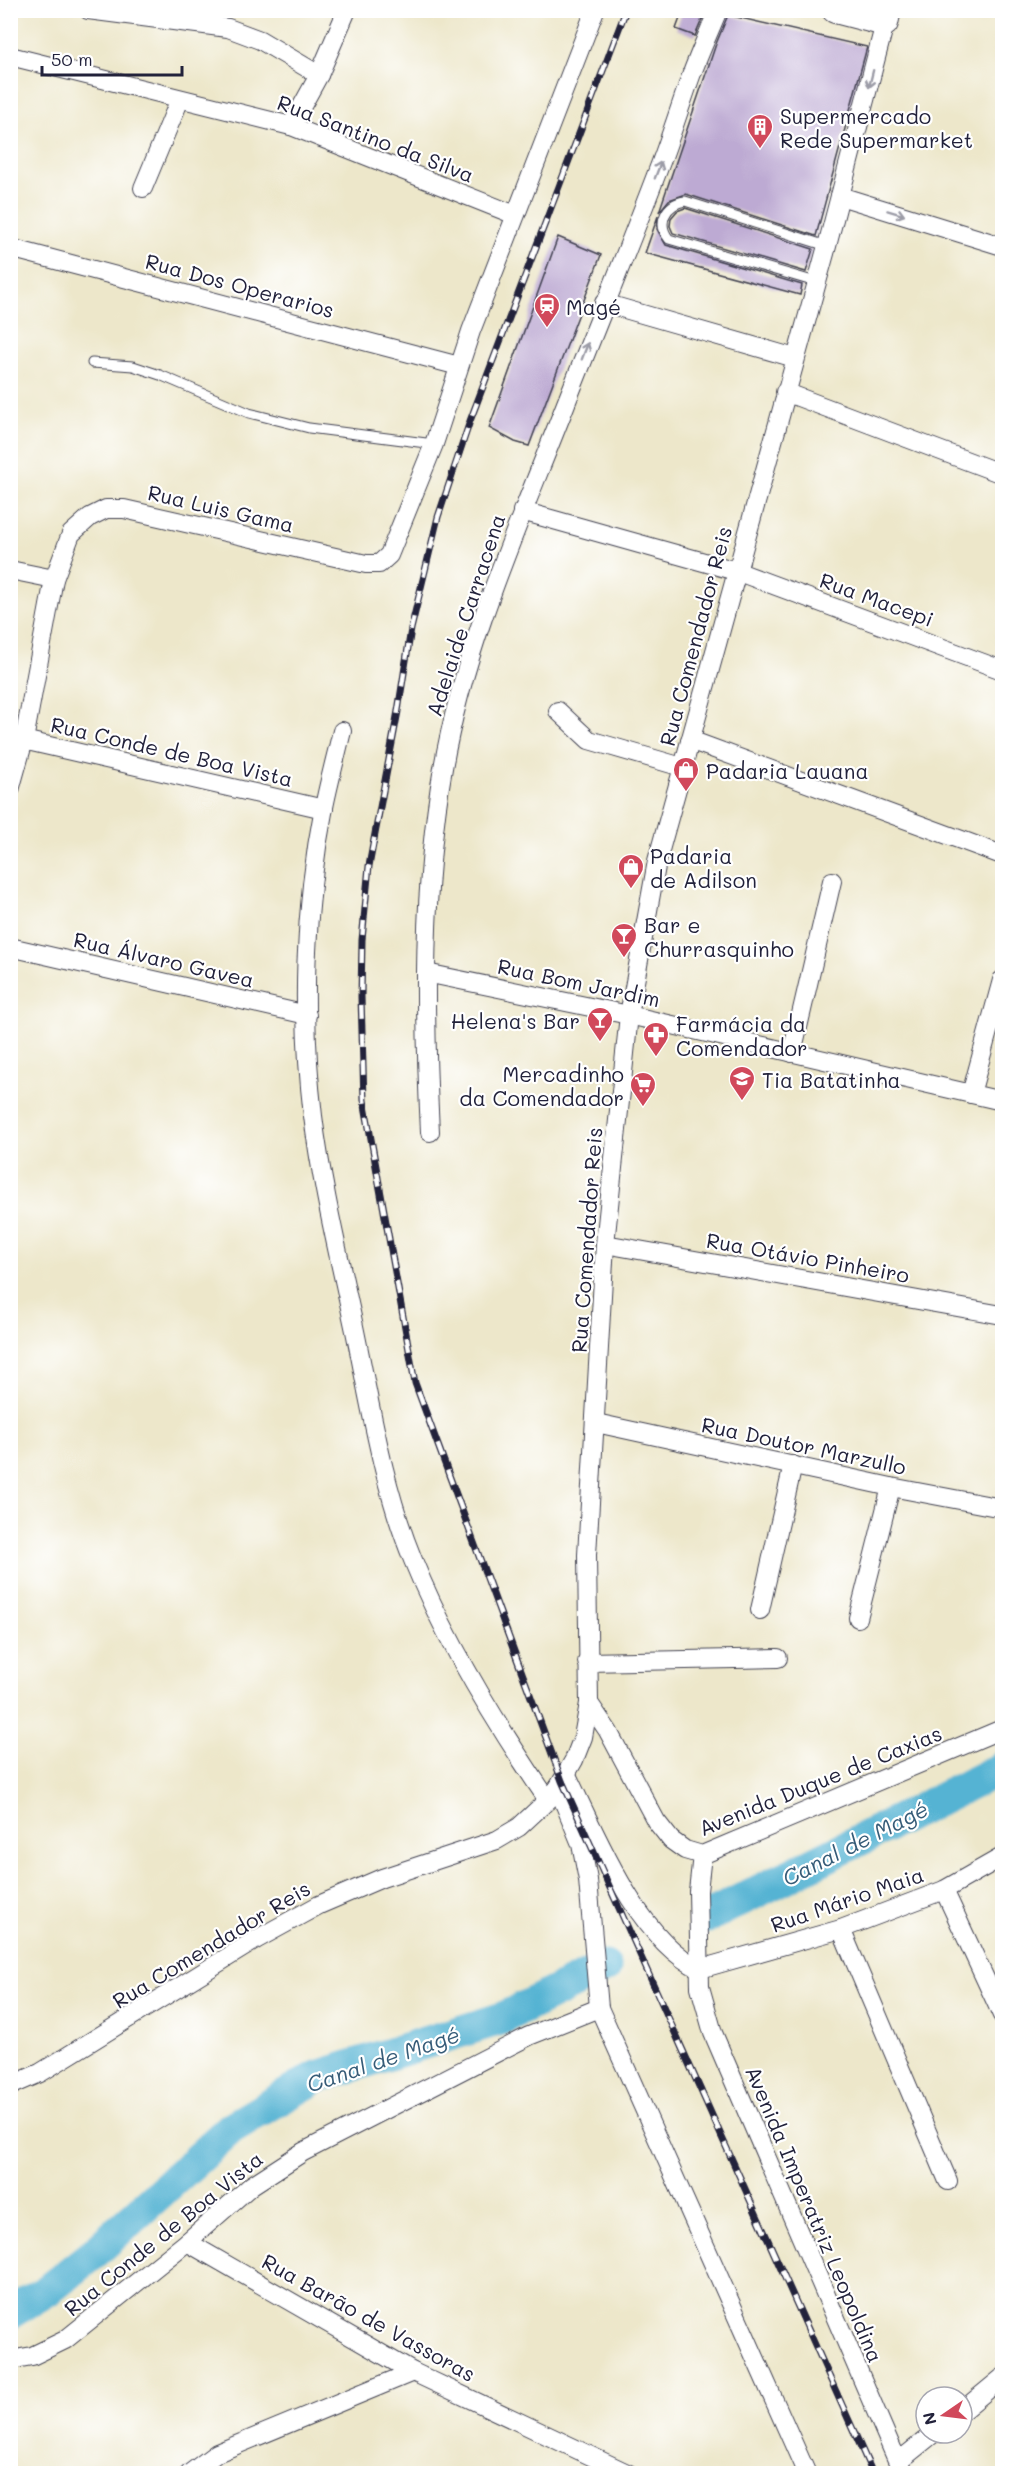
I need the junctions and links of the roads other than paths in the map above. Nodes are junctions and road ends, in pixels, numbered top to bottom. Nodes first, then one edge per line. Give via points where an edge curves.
1 (88, 10) edge
2 (347, 10) edge
3 (595, 10) edge
4 (718, 10) edge
5 (835, 10) edge
6 (887, 17) edge
7 (10, 57) edge
8 (320, 75) junction
9 (180, 99) junction
10 (291, 126) junction
11 (143, 188) dead end
12 (840, 196) junction
13 (515, 215) junction
14 (827, 246) junction
15 (1002, 246) edge
16 (10, 248) edge
17 (816, 282) junction
18 (604, 303) junction
19 (795, 358) junction
20 (92, 363) dead end
21 (459, 366) junction
22 (785, 392) junction
23 (434, 444) junction
24 (1002, 474) edge
25 (522, 511) junction
26 (10, 570) edge
27 (736, 571) junction
28 (54, 579) junction
29 (1002, 670) edge
30 (558, 711) dead end
31 (342, 731) dead end
32 (17, 739) edge
33 (690, 740) junction
34 (682, 767) junction
35 (10, 790) edge
36 (324, 809) junction
37 (1002, 855) edge
38 (832, 881) dead end
39 (10, 947) edge
40 (426, 973) junction
41 (1002, 980) edge
42 (307, 1015) junction
43 (629, 1015) junction
44 (792, 1053) junction
45 (971, 1094) junction
46 (1002, 1101) edge
47 (430, 1132) dead end
48 (605, 1244) junction
49 (1002, 1315) edge
50 (596, 1423) junction
51 (793, 1465) junction
52 (891, 1487) junction
53 (1002, 1508) edge
54 (760, 1610) dead end
55 (858, 1618) dead end
56 (778, 1659) dead end
57 (587, 1662) junction
58 (589, 1703) junction
59 (1002, 1729) edge
60 (557, 1787) junction
61 (702, 1855) junction
62 (1002, 1857) edge
63 (944, 1890) junction
64 (842, 1929) junction
65 (700, 1969) junction
66 (599, 2008) junction
67 (1002, 2015) edge
68 (10, 2086) edge
69 (948, 2181) dead end
70 (187, 2242) junction
71 (10, 2360) edge
72 (413, 2372) junction
73 (1002, 2378) edge
74 (974, 2400) edge
75 (923, 2445) edge
76 (901, 2468) edge
77 (189, 2474) edge
78 (629, 2474) edge
79 (807, 2474) edge

1 - 8 street via 228,28 260,40
2 - 8 street
3 - 13 street, Rua Luis Gama
18 -> 4 street, Adelaide Carracena
5 - 6 main road
6 -> 12 street, Rua Comendador Reis
7 - 9 street, Rua Santino da Silva
8 - 10 street
9 - 10 street, Rua Santino da Silva
9 - 11 street
10 - 13 street, Rua Santino da Silva
12 - 14 street, Rua Comendador Reis
12 -> 15 street
13 - 21 street, Rua Luis Gama
14 - 17 street, Rua Comendador Reis
14 - 17 lane via 686,201 674,202 669,207 663,225 669,239
16 - 21 street, Rua Dos Operarios
17 - 19 street, Rua Comendador Reis
18 - 19 street
25 -> 18 street, Adelaide Carracena
19 - 22 street, Rua Comendador Reis
20 - 23 lane via 142,369 249,413 309,428
21 - 23 street, Rua Luis Gama
22 - 24 street
22 - 27 street, Rua Comendador Reis
23 - 28 street, Rua Luis Gama via 396,543 380,564 124,509 106,509 71,534
25 - 27 street, Rua Macepi
25 - 40 street, Adelaide Carracena via 464,678 443,769 433,844
26 - 28 street
27 - 29 street, Rua Macepi
27 - 33 street, Rua Comendador Reis
28 - 32 street, Rua Luis Gama
30 - 34 street via 589,740
31 - 36 street
32 - 35 street, Rua Luis Gama
32 - 36 street, Rua Conde de Boa Vista
33 - 34 street, Rua Comendador Reis
33 - 37 street
34 - 43 street, Rua Comendador Reis via 657,861
36 - 42 street via 311,911
38 - 44 street
39 - 42 street, Rua Álvaro Gavea
40 - 43 street, Rua Bom Jardim
40 - 47 street, Adelaide Carracena
41 - 45 street
42 - 60 street via 315,1129 383,1467 412,1559 510,1744
43 - 44 street, Rua Bom Jardim
43 - 48 street, Rua Comendador Reis
44 - 45 street, Rua Bom Jardim
45 - 46 street, Rua Bom Jardim
48 - 49 street, Rua Otávio Pinheiro
48 - 50 street, Rua Comendador Reis
50 - 51 street, Rua Doutor Marzullo
50 - 57 street, Rua Comendador Reis via 587,1555
51 - 52 street, Rua Doutor Marzullo
51 - 54 street
52 - 53 street, Rua Doutor Marzullo
52 - 55 street
56 - 57 street
57 - 58 street, Rua Comendador Reis
58 - 60 street, Rua Comendador Reis via 583,1737
58 - 61 street, Avenida Duque de Caxias via 656,1821 671,1840
59 - 61 street, Avenida Duque de Caxias
60 - 65 street via 639,1911 682,1960
60 - 66 street via 581,1844 592,1911
60 - 68 street, Rua Comendador Reis via 519,1827 496,1840 382,1878 319,1905 256,1939 40,2073
61 - 65 street, Avenida Imperatriz Leopoldina via 698,1891
62 - 63 street, Rua Mário Maia
63 - 64 street, Rua Mário Maia
63 - 67 street
64 - 65 street, Rua Mário Maia
64 - 69 street
65 - 76 street, Avenida Imperatriz Leopoldina via 703,2005 712,2033
66 - 70 street, Rua Conde de Boa Vista via 529,2036 303,2152 252,2185
66 - 79 street
70 - 71 street, Rua Conde de Boa Vista via 65,2340 33,2356
70 - 72 street, Rua Barão de Vassoras
72 - 77 street via 217,2453
72 - 78 street, Rua Barão de Vassoras
73 - 74 street
75 - 76 street

